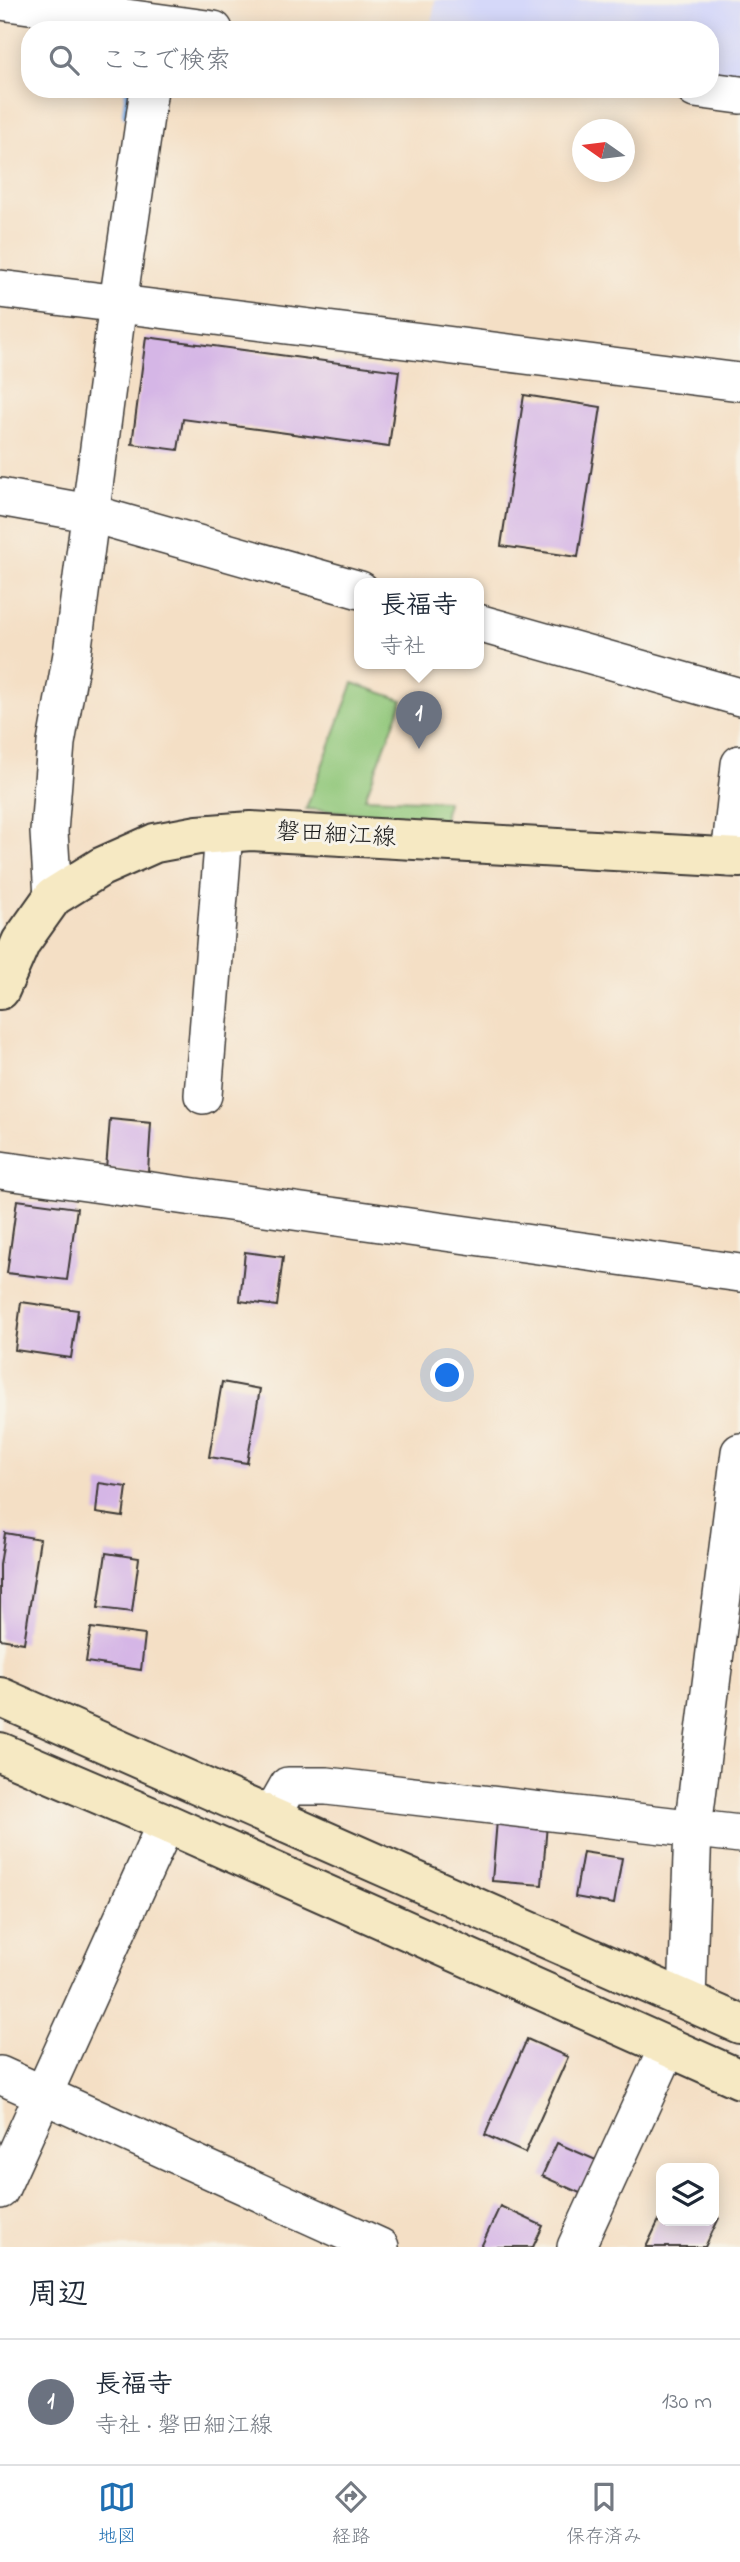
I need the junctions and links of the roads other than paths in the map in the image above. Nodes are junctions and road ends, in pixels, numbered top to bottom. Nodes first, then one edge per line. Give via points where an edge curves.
1 (0, 1) edge
2 (159, 18) edge
3 (719, 92) edge
4 (740, 95) edge
5 (148, 98) edge
6 (0, 289) edge
7 (118, 303) junction
8 (740, 382) edge
9 (0, 497) edge
10 (89, 513) junction
11 (354, 589) edge
12 (484, 625) edge
13 (740, 697) edge
14 (740, 764) edge
15 (224, 833) junction
16 (735, 858) edge
17 (53, 897) junction
18 (10, 935) edge
19 (0, 990) edge
20 (203, 1095) dead end
21 (0, 1170) edge
22 (740, 1273) edge
23 (740, 1452) edge
24 (0, 1697) edge
25 (0, 1752) edge
26 (271, 1816) junction
27 (166, 1823) junction
28 (694, 1828) junction
29 (740, 1834) edge
30 (687, 1999) junction
31 (740, 2024) edge
32 (668, 2047) junction
33 (0, 2076) edge
34 (740, 2079) edge
35 (42, 2096) junction
36 (0, 2190) edge
37 (380, 2247) edge
38 (576, 2247) edge

1 - 2 street
3 - 4 street
5 - 7 street
6 - 7 street
7 - 8 street
7 - 10 street
9 - 10 street
10 - 11 street
10 - 17 street via 56,743 49,832
12 - 13 street
14 - 16 street
15 - 16 street, 磐田細江線
15 - 17 street, 磐田細江線 via 155,843 101,867
15 - 20 street
17 - 18 street, 磐田細江線
18 - 19 street, 磐田細江線
21 - 22 street
23 - 28 street
24 - 26 street
25 - 27 street
26 - 28 street via 288,1786 327,1786
26 - 30 street
27 - 32 street
27 - 35 street
28 - 29 street
28 - 30 street
30 - 31 street
32 - 34 street
32 - 38 street
33 - 35 street
35 - 36 street
35 - 37 street

